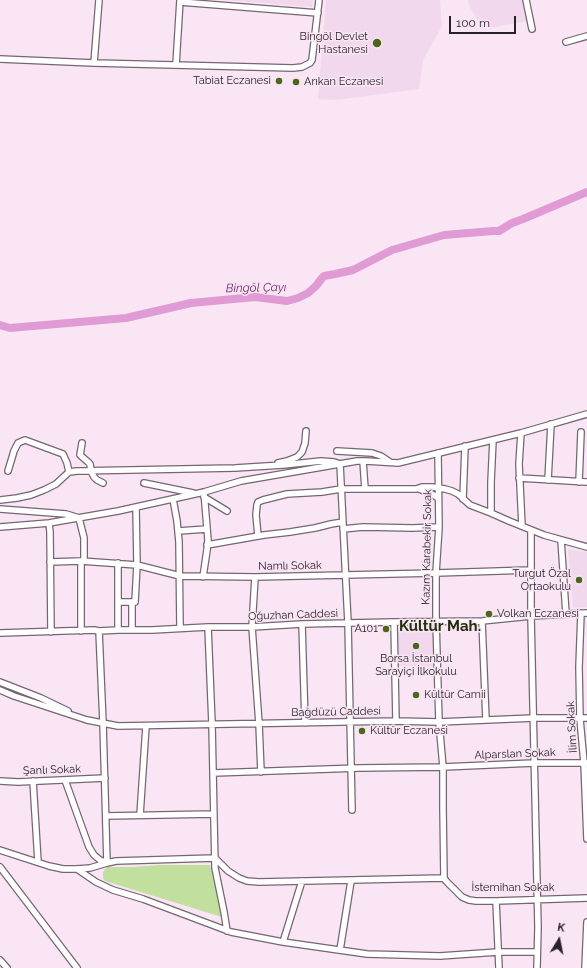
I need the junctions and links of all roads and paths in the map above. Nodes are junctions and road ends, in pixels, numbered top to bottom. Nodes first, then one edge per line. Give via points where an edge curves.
1 (99, 0) edge
2 (319, 0) edge
3 (526, 0) edge
4 (180, 1) edge
5 (318, 13) junction
6 (532, 29) dead end
7 (587, 36) edge
8 (566, 42) dead end
9 (0, 60) edge
10 (94, 64) junction
11 (176, 65) junction
12 (587, 414) edge
13 (551, 424) junction
14 (306, 431) dead end
15 (581, 432) dead end
16 (521, 433) junction
17 (493, 440) junction
18 (82, 443) dead end
19 (465, 446) junction
20 (337, 451) dead end
21 (438, 453) junction
22 (363, 461) junction
23 (392, 463) junction
24 (340, 464) junction
25 (264, 466) junction
26 (8, 470) dead end
27 (91, 471) junction
28 (69, 472) junction
29 (520, 478) junction
30 (548, 480) junction
31 (579, 482) junction
32 (587, 482) edge
33 (103, 483) dead end
34 (144, 483) dead end
35 (438, 488) junction
36 (341, 489) junction
37 (365, 489) junction
38 (416, 489) junction
39 (195, 494) junction
40 (204, 494) junction
41 (438, 498) junction
42 (173, 499) junction
43 (463, 499) junction
44 (0, 500) edge
45 (136, 507) junction
46 (0, 509) edge
47 (227, 511) dead end
48 (492, 513) junction
49 (79, 518) junction
50 (343, 522) junction
51 (49, 523) junction
52 (522, 526) junction
53 (0, 527) edge
54 (439, 527) junction
55 (207, 529) junction
56 (344, 529) junction
57 (531, 530) junction
58 (178, 531) junction
59 (258, 536) junction
60 (561, 540) junction
61 (208, 544) junction
62 (587, 547) edge
63 (82, 561) junction
64 (50, 562) junction
65 (118, 563) junction
66 (137, 565) junction
67 (531, 570) junction
68 (436, 573) junction
69 (346, 575) junction
70 (180, 576) junction
71 (203, 577) junction
72 (255, 577) junction
73 (118, 602) junction
74 (132, 602) junction
75 (584, 613) edge
76 (566, 614) junction
77 (531, 616) junction
78 (436, 621) junction
79 (482, 621) junction
80 (394, 622) junction
81 (348, 623) junction
82 (302, 624) junction
83 (208, 627) junction
84 (252, 627) junction
85 (180, 628) junction
86 (118, 630) junction
87 (132, 630) junction
88 (81, 631) junction
89 (99, 631) junction
90 (51, 632) junction
91 (0, 633) edge
92 (0, 682) edge
93 (0, 690) edge
94 (534, 718) junction
95 (587, 718) edge
96 (580, 719) junction
97 (86, 720) junction
98 (486, 720) junction
99 (396, 721) junction
100 (351, 722) junction
101 (439, 722) junction
102 (103, 723) junction
103 (305, 723) junction
104 (212, 724) junction
105 (259, 724) junction
106 (146, 726) junction
107 (534, 763) junction
108 (585, 763) edge
109 (443, 767) junction
110 (352, 768) junction
111 (261, 772) junction
112 (213, 773) junction
113 (105, 778) junction
114 (65, 780) junction
115 (0, 781) edge
116 (33, 781) junction
117 (352, 810) dead end
118 (214, 814) junction
119 (140, 815) junction
120 (106, 816) junction
121 (587, 839) edge
122 (107, 848) junction
123 (1, 850) edge
124 (94, 855) junction
125 (215, 858) junction
126 (38, 862) junction
127 (107, 863) junction
128 (0, 867) edge
129 (77, 870) junction
130 (445, 879) junction
131 (351, 880) junction
132 (302, 881) junction
133 (587, 898) edge
134 (537, 899) junction
135 (496, 901) junction
136 (587, 922) edge
137 (227, 931) junction
138 (283, 942) junction
139 (340, 950) junction
140 (498, 952) junction
141 (537, 952) junction
142 (0, 960) edge
143 (7, 968) edge
144 (77, 968) edge
145 (499, 968) edge
146 (537, 968) edge
147 (585, 968) edge

1 - 10 street
2 - 5 street
3 - 6 street
4 - 5 street
4 - 11 street
5 - 11 street via 312,60 302,67
7 - 8 street
9 - 10 street
10 - 11 street
12 - 13 street
13 - 16 street
13 - 30 street
14 - 25 street via 302,452 297,457
15 - 31 street
16 - 17 street
16 - 29 street
17 - 19 street
17 - 48 street
18 - 27 street via 80,455 90,464
19 - 21 street
19 - 43 street
20 - 23 street via 372,453
21 - 23 street
21 - 35 street, Kazım Karabekir Sokak
22 - 23 street
22 - 24 street
22 - 37 street
24 - 25 street via 322,461
24 - 36 street
24 - 40 street via 241,481
25 - 27 street
26 - 28 street via 18,443 25,440 63,454
27 - 28 street
27 - 33 street via 97,480
28 - 44 street via 56,484 44,490
29 - 30 street
29 - 52 street
30 - 31 street
31 - 32 street
34 - 39 street
35 - 38 street
35 - 41 street, Kazım Karabekir Sokak
35 - 43 street via 458,494
36 - 37 street
36 - 50 street
36 - 59 street via 287,494 258,502
37 - 38 street
38 - 41 street
39 - 40 street
39 - 42 street
40 - 47 street
40 - 55 street
41 - 54 street, Kazım Karabekir Sokak
42 - 45 street
42 - 58 street
43 - 48 street via 470,505
45 - 49 street
45 - 66 street
46 - 49 street via 66,514
48 - 52 street
49 - 51 street
49 - 63 street via 84,538
50 - 56 street
50 - 59 street
51 - 53 street
51 - 64 street
52 - 57 street
54 - 56 street
54 - 68 street, Kazım Karabekir Sokak
55 - 58 street
55 - 61 street
56 - 69 street
57 - 60 street
57 - 67 street
58 - 70 street
59 - 61 street
60 - 62 street
60 - 76 street
61 - 71 street
63 - 64 street, Namlı Sokak
63 - 65 street, Namlı Sokak
63 - 88 street
64 - 90 street
65 - 66 street, Namlı Sokak
65 - 73 street
66 - 70 street, Namlı Sokak
66 - 74 street via 135,602
67 - 68 street, Namlı Sokak
67 - 77 street
68 - 69 street, Namlı Sokak
68 - 78 street, Kazım Karabekir Sokak
69 - 72 street, Namlı Sokak
69 - 81 street
70 - 71 street, Namlı Sokak
70 - 85 street
71 - 72 street, Namlı Sokak
72 - 84 street
73 - 74 street
73 - 86 street
74 - 87 street
75 - 76 street, Oğuzhan Caddesi
75 - 96 street, İlim Sokak via 579,667
76 - 77 street, Oğuzhan Caddesi
77 - 79 street, Oğuzhan Caddesi
77 - 94 street
78 - 79 street, Oğuzhan Caddesi
78 - 80 street, Oğuzhan Caddesi
78 - 101 street, Kazım Karabekir Sokak
79 - 98 street
80 - 81 street, Oğuzhan Caddesi
80 - 99 street
81 - 82 street, Oğuzhan Caddesi
81 - 100 street
82 - 84 street, Oğuzhan Caddesi
82 - 103 street
83 - 84 street, Oğuzhan Caddesi
83 - 85 street, Oğuzhan Caddesi
83 - 104 street
84 - 105 street
85 - 87 street, Oğuzhan Caddesi
86 - 87 street, Oğuzhan Caddesi
86 - 89 street, Oğuzhan Caddesi
88 - 89 street, Oğuzhan Caddesi
88 - 90 street, Oğuzhan Caddesi
89 - 102 street
90 - 91 street, Oğuzhan Caddesi
92 - 97 street
93 - 97 street
94 - 96 street, Bağdüzü Caddesi
94 - 98 street, Bağdüzü Caddesi
94 - 107 street
95 - 96 street, Bağdüzü Caddesi
96 - 108 street, İlim Sokak
97 - 102 street, Bağdüzü Caddesi
98 - 101 street, Bağdüzü Caddesi
99 - 100 street, Bağdüzü Caddesi
99 - 101 street, Bağdüzü Caddesi
100 - 103 street, Bağdüzü Caddesi
100 - 110 street
101 - 109 street, Kazım Karabekir Sokak
102 - 106 street, Bağdüzü Caddesi
102 - 113 street
103 - 105 street, Bağdüzü Caddesi
104 - 105 street, Bağdüzü Caddesi
104 - 106 street, Bağdüzü Caddesi
104 - 112 street
105 - 111 street
106 - 119 street
107 - 108 street, Alparslan Sokak
107 - 109 street, Alparslan Sokak
107 - 134 street
108 - 121 street, İlim Sokak
109 - 110 street, Alparslan Sokak
109 - 130 street, Kazım Karabekir Sokak
110 - 111 street, Alparslan Sokak
110 - 117 street
111 - 112 street, Alparslan Sokak
112 - 118 street
113 - 114 street, Şanlı Sokak
113 - 120 street
114 - 116 street, Şanlı Sokak
114 - 124 street
115 - 116 street, Şanlı Sokak
116 - 126 street
118 - 119 street
118 - 125 street
119 - 120 street
120 - 122 street
122 - 124 street via 104,854
122 - 127 street
123 - 126 street
124 - 127 street
125 - 127 street via 124,860
125 - 132 street via 228,871 247,881
125 - 137 street
126 - 129 street
127 - 129 street
128 - 144 street
129 - 137 street via 112,890
130 - 131 street
130 - 135 street, İstemihan Sokak via 469,900
131 - 132 street
131 - 139 street
132 - 138 street
133 - 134 street, İstemihan Sokak
134 - 135 street, İstemihan Sokak
134 - 141 street
135 - 140 street
136 - 147 street
137 - 138 street
138 - 139 street
139 - 140 street via 367,954 440,956
140 - 141 street
140 - 145 street
141 - 146 street
142 - 143 street

